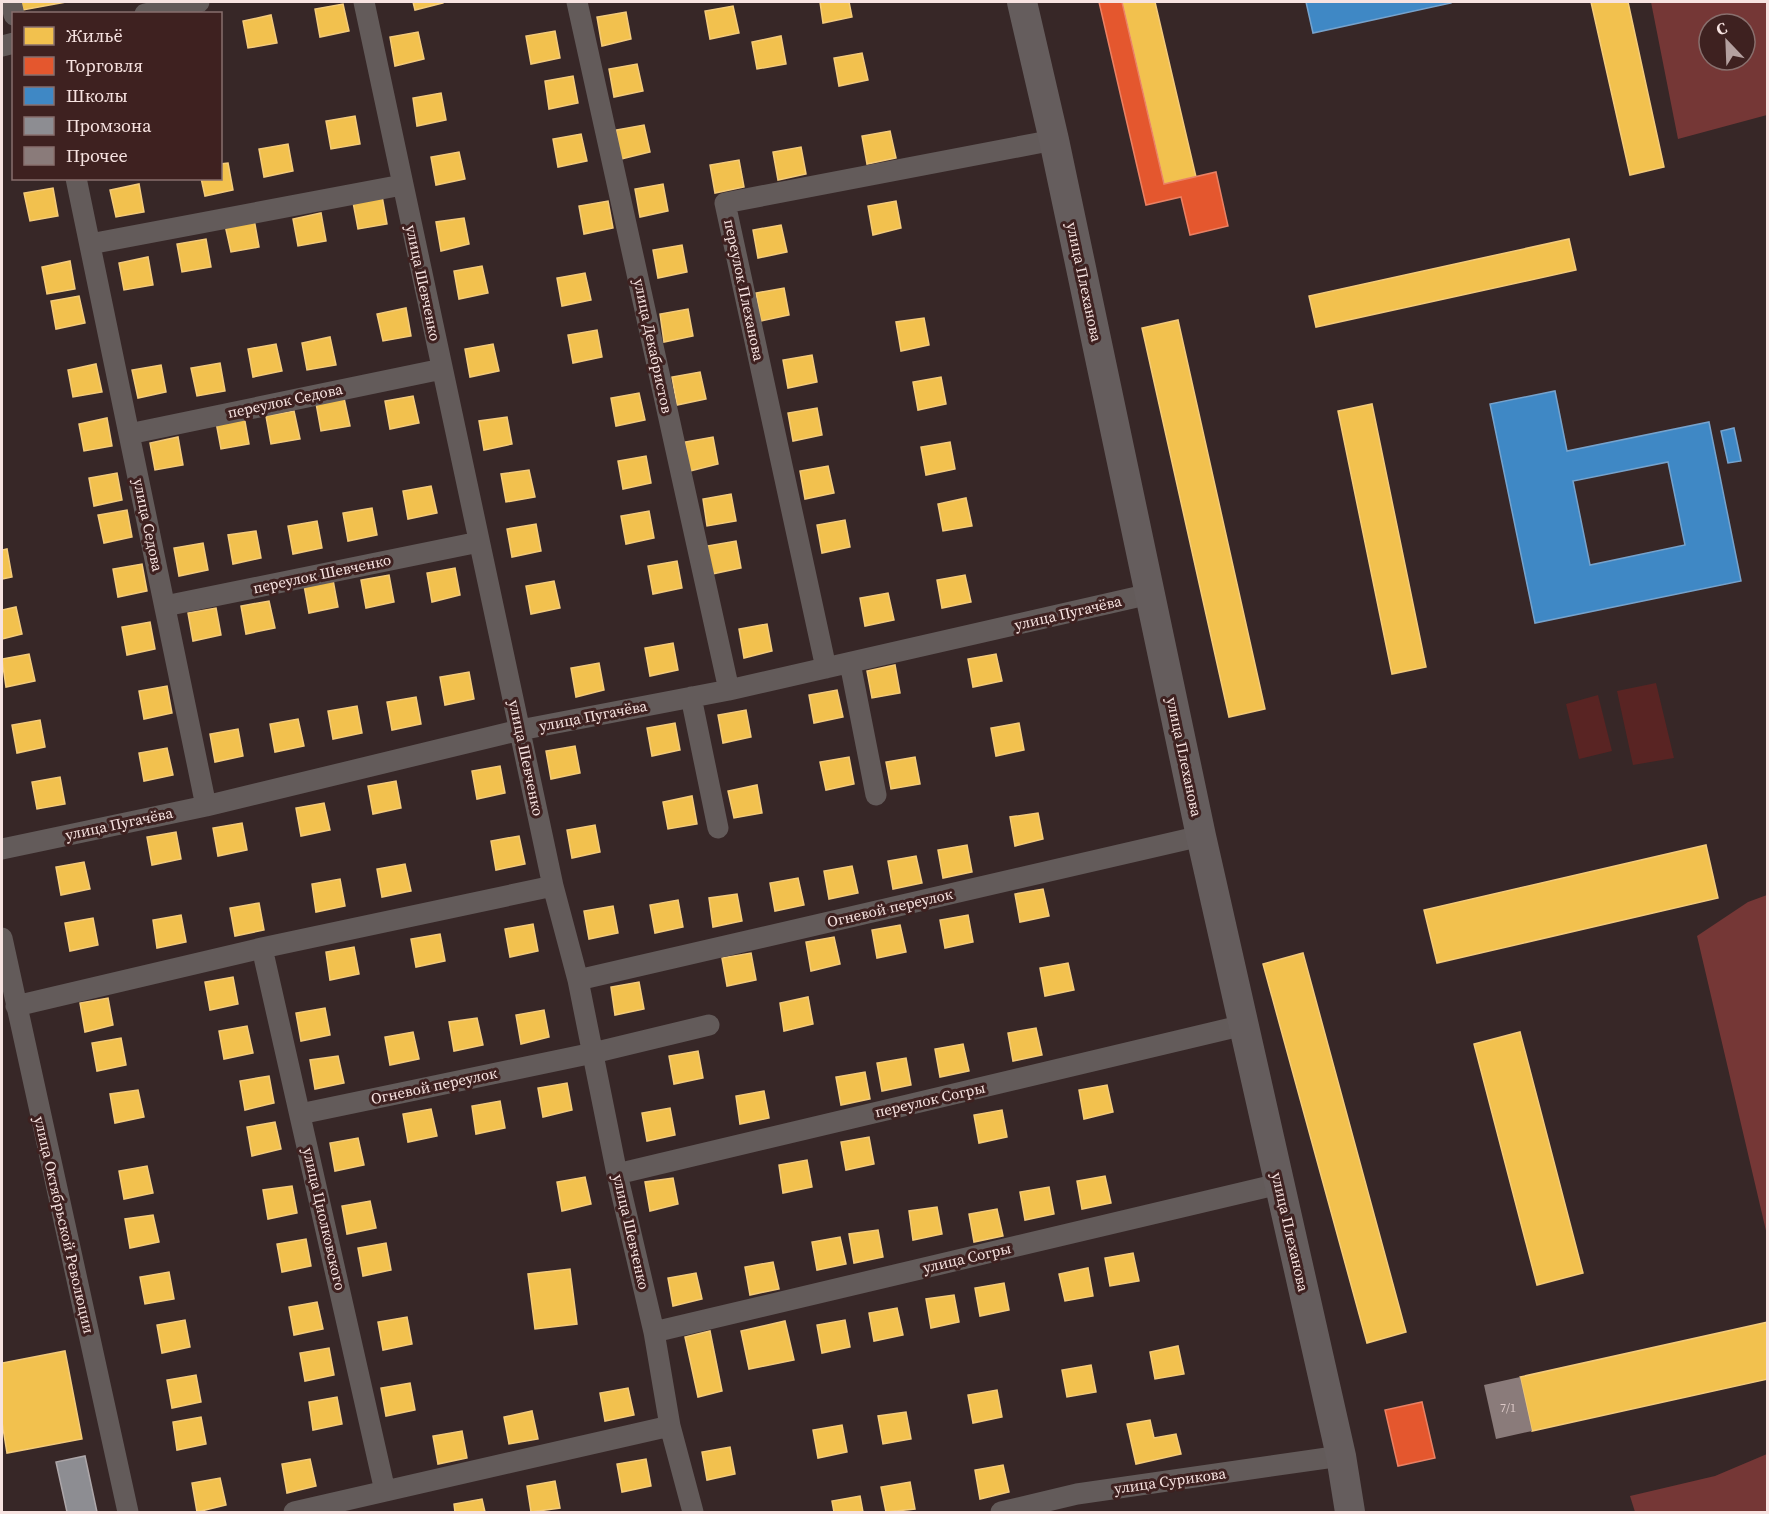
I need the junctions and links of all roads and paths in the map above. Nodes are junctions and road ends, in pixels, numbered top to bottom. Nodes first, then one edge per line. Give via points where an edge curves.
1 (199, 2) edge
2 (364, 2) edge
3 (577, 2) edge
4 (1022, 2) edge
5 (154, 12) edge
6 (1054, 140) junction
7 (76, 180) edge
8 (402, 185) junction
9 (90, 244) junction
10 (442, 369) junction
11 (129, 434) junction
12 (478, 542) junction
13 (1150, 594) junction
14 (165, 606) junction
15 (850, 663) junction
16 (826, 668) junction
17 (729, 690) junction
18 (691, 697) junction
19 (520, 730) junction
20 (876, 795) dead end
21 (206, 806) junction
22 (718, 828) dead end
23 (1201, 836) junction
24 (2, 849) edge
25 (553, 886) junction
26 (2, 938) edge
27 (262, 948) junction
28 (578, 980) junction
29 (15, 1006) junction
30 (709, 1025) dead end
31 (1244, 1026) junction
32 (593, 1053) junction
33 (300, 1114) junction
34 (617, 1174) junction
35 (1279, 1184) junction
36 (654, 1332) junction
37 (670, 1426) junction
38 (1341, 1456) junction
39 (385, 1491) junction
40 (1012, 1511) edge
41 (128, 1512) edge
42 (294, 1512) edge
43 (693, 1512) edge
44 (1350, 1512) edge

1 - 5 street
2 - 8 street, улица Шевченко
3 - 17 street, улица Декабристов
4 - 6 main road, улица Плеханова
6 - 13 main road, улица Плеханова
6 - 16 street, переулок Плеханова via 725,203
7 - 9 street, улица Седова
8 - 9 street
8 - 10 street, улица Шевченко
9 - 11 street, улица Седова
10 - 11 street, переулок Седова
10 - 12 street, улица Шевченко
11 - 14 street, улица Седова
12 - 14 street, переулок Шевченко
12 - 19 street, улица Шевченко
13 - 15 street, улица Пугачёва
13 - 23 main road, улица Плеханова
14 - 21 street, улица Седова
15 - 16 street, улица Пугачёва
15 - 20 street
16 - 17 street, улица Пугачёва
17 - 18 street, улица Пугачёва
18 - 19 street, улица Пугачёва
18 - 22 street
19 - 21 street, улица Пугачёва
19 - 25 street, улица Шевченко
21 - 24 street, улица Пугачёва
23 - 28 street, Огневой переулок
23 - 31 main road, улица Плеханова
25 - 27 street
25 - 28 street, улица Шевченко
26 - 29 street, улица Октябрьской Революции
27 - 29 street
27 - 33 street, улица Циолковского
28 - 32 street, улица Шевченко
29 - 41 street, улица Октябрьской Революции
30 - 32 street, Огневой переулок
31 - 34 street, переулок Согры
31 - 35 main road, улица Плеханова
32 - 33 street, Огневой переулок
32 - 34 street, улица Шевченко
33 - 39 street, улица Циолковского
34 - 36 street, улица Шевченко
35 - 36 street, улица Согры
35 - 38 main road, улица Плеханова
36 - 37 street, улица Шевченко
37 - 39 street
37 - 43 street, улица Шевченко
38 - 40 street, улица Сурикова via 1077,1494
38 - 44 main road, улица Плеханова
39 - 42 street

